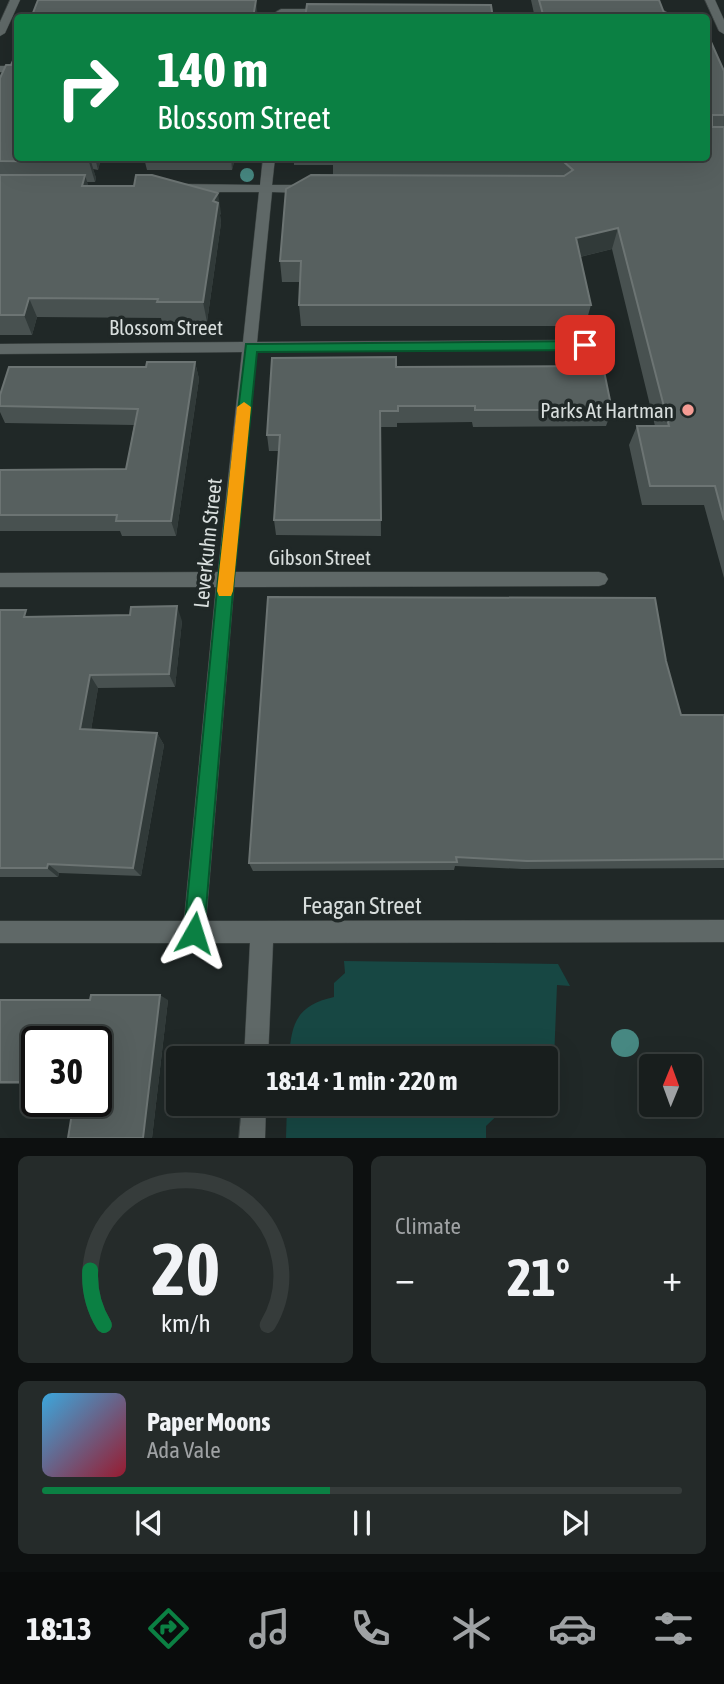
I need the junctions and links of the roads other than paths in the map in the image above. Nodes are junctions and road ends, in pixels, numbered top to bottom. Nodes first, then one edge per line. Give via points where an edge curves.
1 (15, 0) edge
2 (653, 0) edge
3 (710, 0) edge
4 (334, 12) edge
5 (457, 12) edge
6 (299, 14) edge
7 (475, 14) edge
8 (668, 14) edge
9 (723, 28) edge
10 (0, 33) edge
11 (269, 161) edge
12 (167, 188) edge
13 (265, 188) junction
14 (331, 189) edge
15 (585, 345) dead end
16 (251, 348) junction
17 (0, 349) edge
18 (226, 579) junction
19 (599, 579) dead end
20 (0, 580) edge
21 (724, 931) edge
22 (0, 932) edge
23 (262, 932) junction
24 (194, 933) junction
25 (257, 1046) edge
26 (253, 1116) edge
27 (252, 1138) edge

1 - 10 street
2 - 8 street via 657,11
3 - 9 street
4 - 6 street
5 - 7 street
11 - 13 street, Leverkuhn Street
12 - 13 street
13 - 14 street
13 - 16 street, Leverkuhn Street
15 - 16 street, Blossom Street
16 - 17 street, Blossom Street
16 - 18 street, Leverkuhn Street
18 - 19 street, Gibson Street
18 - 20 street, Gibson Street
18 - 24 street, Leverkuhn Street
21 - 23 street, Feagan Street
22 - 24 street, Feagan Street
23 - 24 street, Feagan Street
23 - 25 street
26 - 27 street

